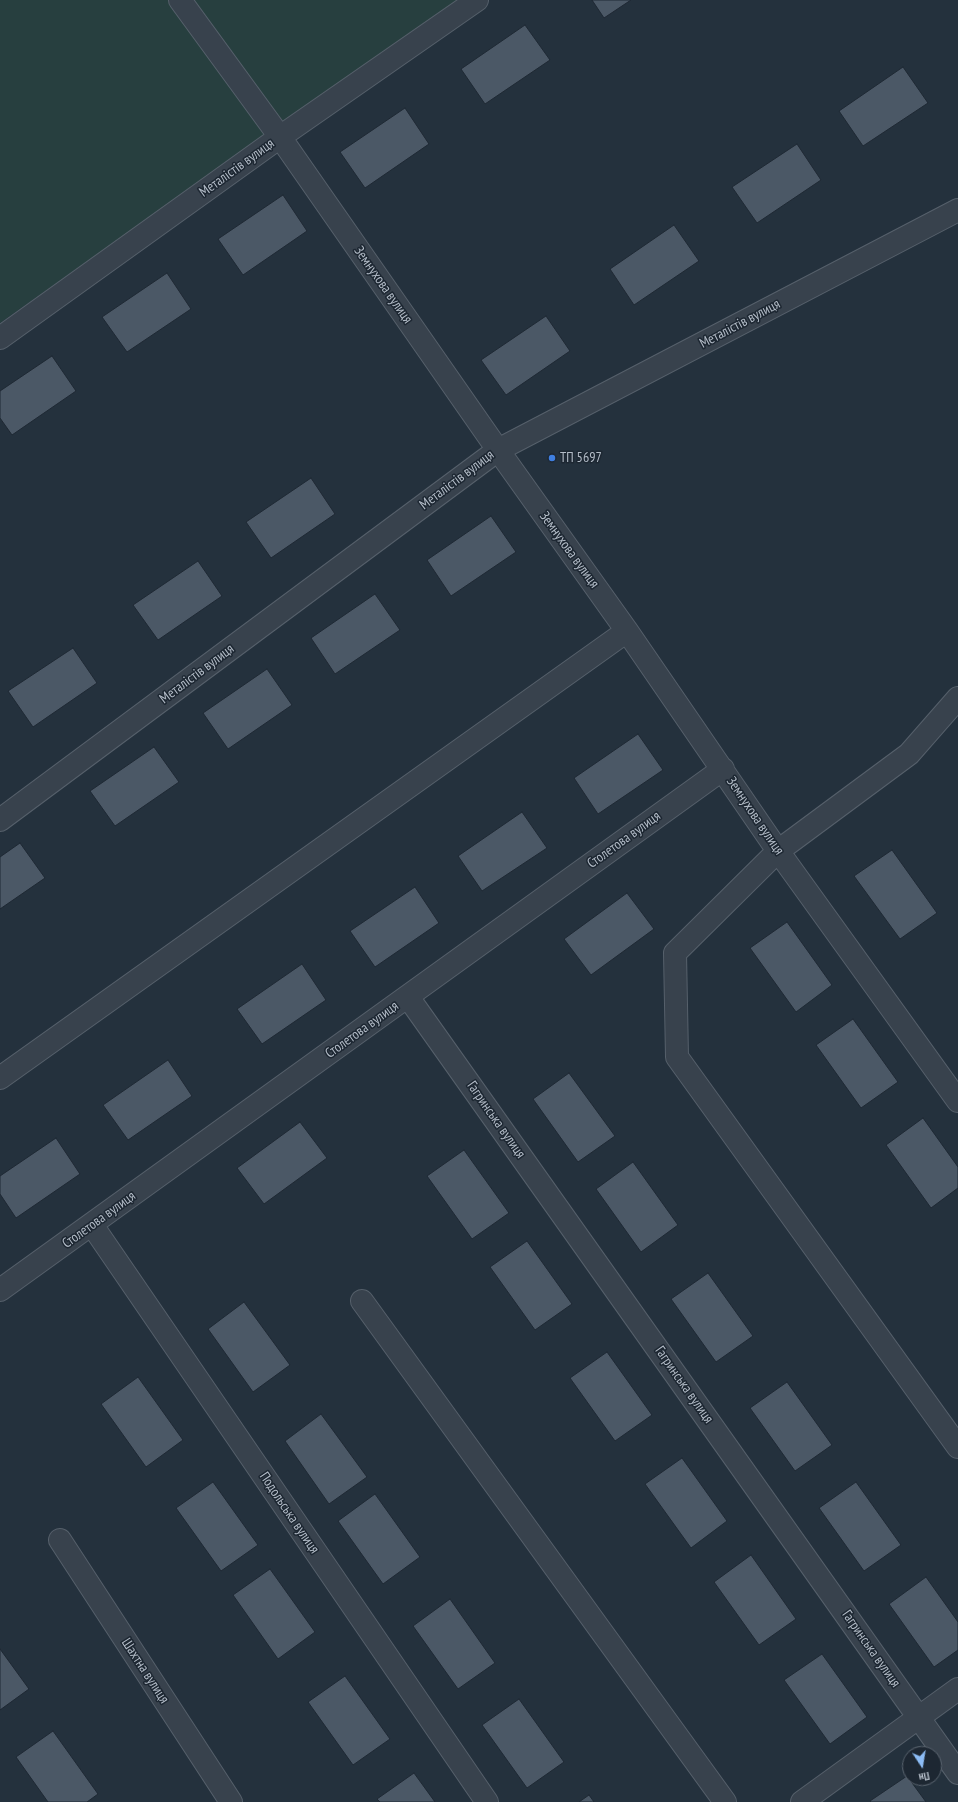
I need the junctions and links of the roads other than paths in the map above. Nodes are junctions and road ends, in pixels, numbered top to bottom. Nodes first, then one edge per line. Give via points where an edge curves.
1 (180, 0) edge
2 (477, 0) edge
3 (280, 137) junction
4 (958, 210) edge
5 (0, 338) edge
6 (498, 450) junction
7 (627, 630) junction
8 (958, 698) edge
9 (723, 770) junction
10 (0, 820) edge
11 (778, 851) junction
12 (408, 996) junction
13 (0, 1078) edge
14 (958, 1101) edge
15 (92, 1225) junction
16 (0, 1290) edge
17 (362, 1301) dead end
18 (958, 1447) edge
19 (60, 1540) dead end
20 (958, 1689) edge
21 (919, 1716) junction
22 (958, 1773) edge
23 (230, 1802) edge
24 (487, 1802) edge
25 (725, 1802) edge
26 (802, 1802) edge

1 - 3 street, Земнухова вулиця
2 - 3 street, Металістів вулиця
3 - 5 street, Металістів вулиця
3 - 6 street, Земнухова вулиця
4 - 6 street, Металістів вулиця
6 - 7 street, Земнухова вулиця
6 - 10 street, Металістів вулиця
7 - 9 street, Земнухова вулиця
7 - 13 street
8 - 11 street via 910,754
9 - 11 street, Земнухова вулиця
9 - 12 street, Столетова вулиця
11 - 14 street, Земнухова вулиця
11 - 18 street via 675,953 676,1057
12 - 15 street, Столетова вулиця
12 - 21 street, Гагринська вулиця
15 - 16 street, Столетова вулиця
15 - 24 street, Подольська вулиця
17 - 25 street
19 - 23 street, Шахтна вулиця
20 - 21 street
21 - 22 street, Гагринська вулиця
21 - 26 street

